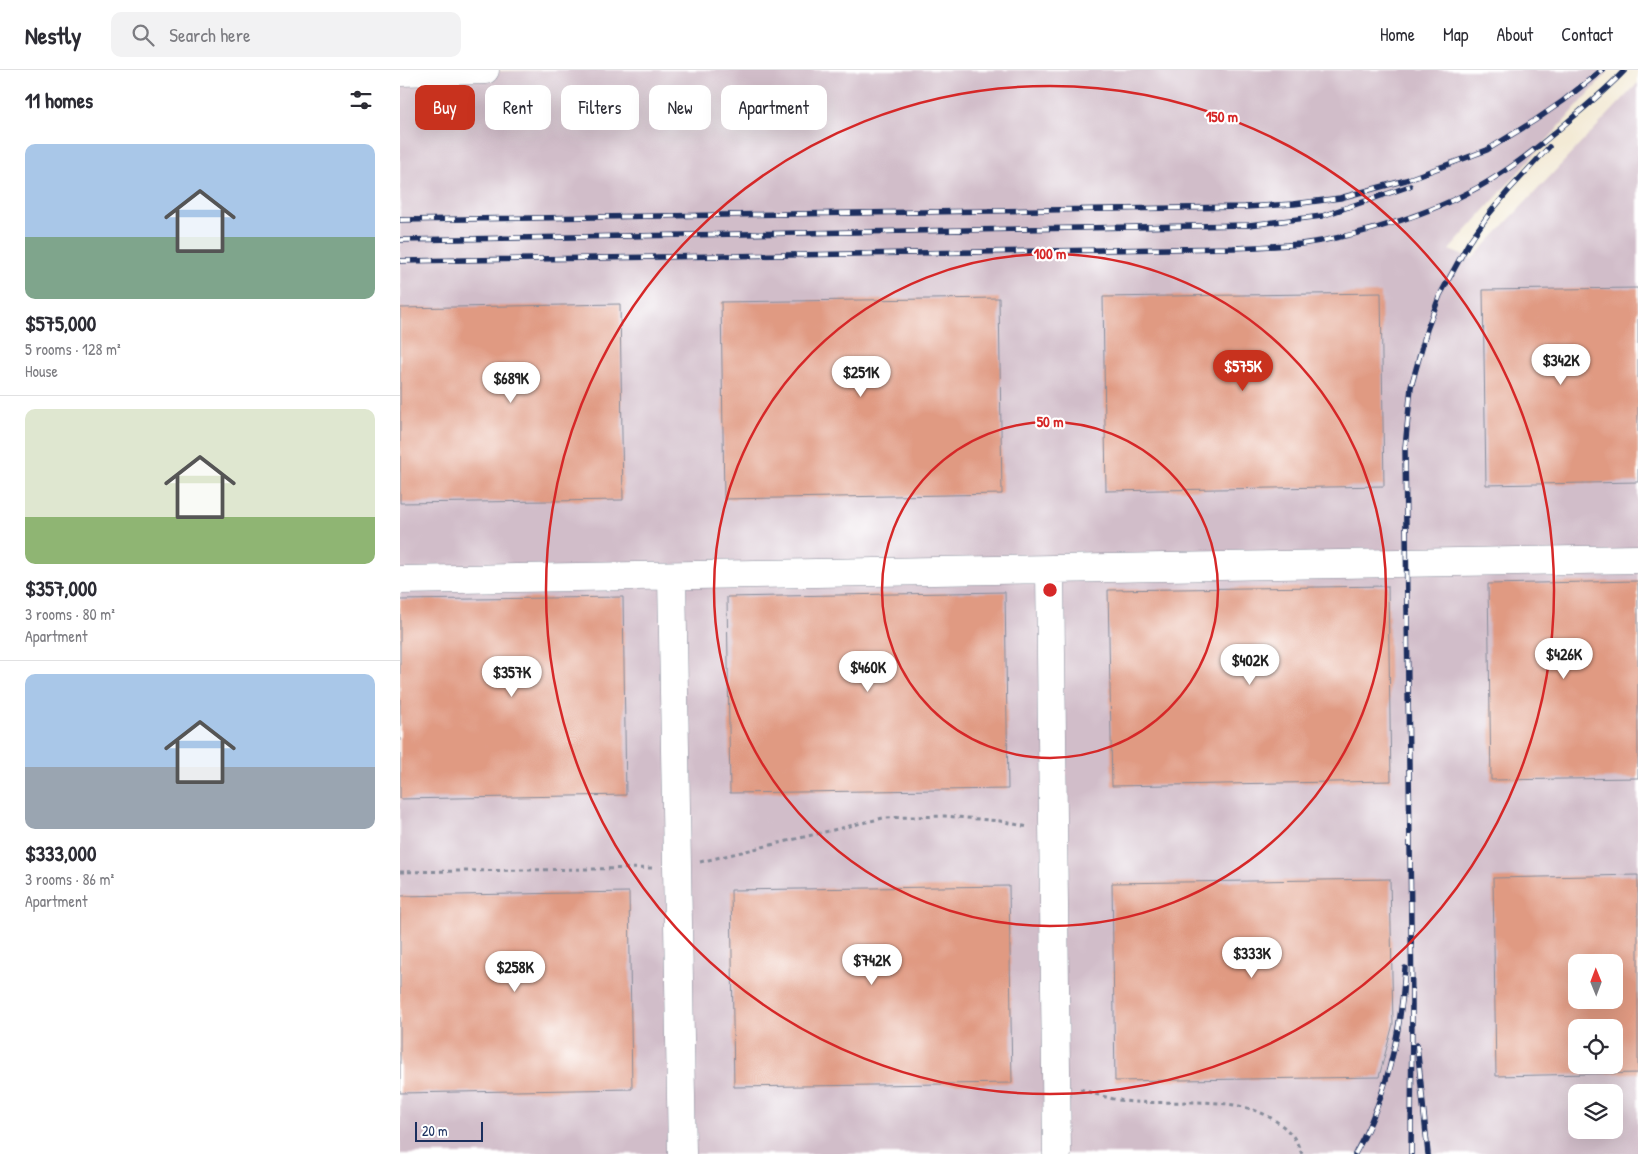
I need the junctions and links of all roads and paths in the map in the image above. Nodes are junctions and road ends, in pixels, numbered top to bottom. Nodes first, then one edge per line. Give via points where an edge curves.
1 (485, 70) edge
2 (400, 72) edge
3 (1638, 559) edge
4 (1050, 570) junction
5 (672, 576) junction
6 (400, 580) edge
7 (1053, 832) junction
8 (677, 868) junction
9 (400, 872) edge
10 (1056, 1080) junction
11 (682, 1154) edge
12 (1057, 1154) edge
13 (1302, 1154) edge

1 - 2 street
3 - 4 street
4 - 5 street
4 - 7 street
5 - 6 street
5 - 8 street
7 - 8 path via 1000,821 945,816 883,818
7 - 10 street
8 - 9 path
8 - 11 street
10 - 12 street
10 - 13 path via 1106,1098 1239,1105 1271,1118 1292,1135

